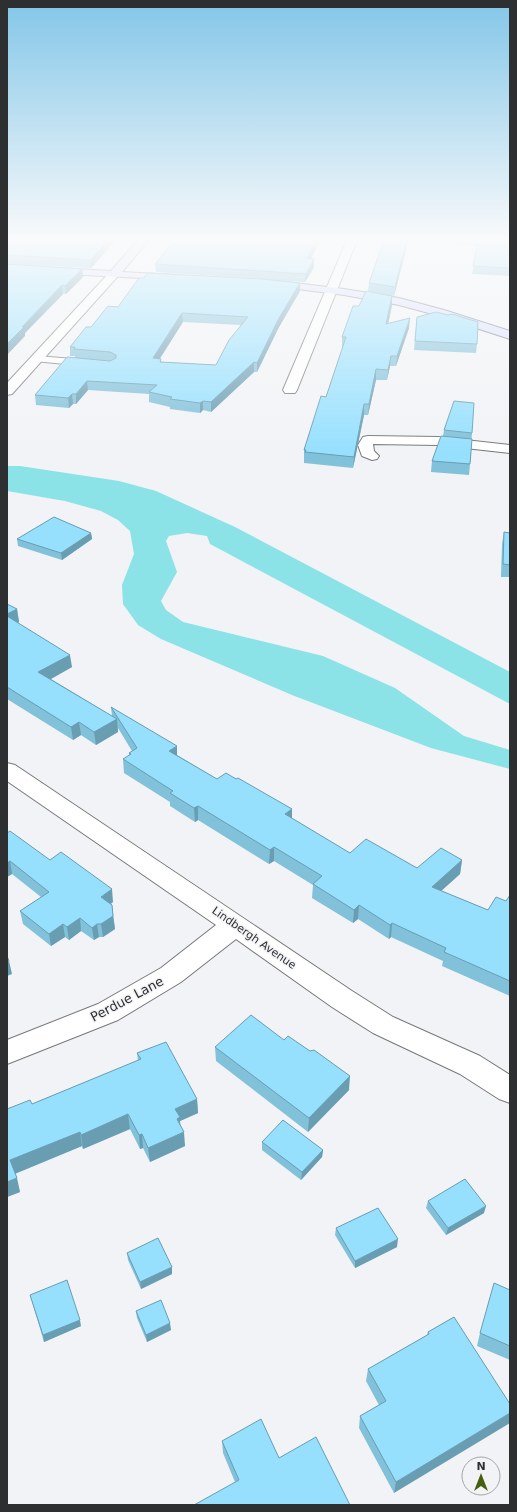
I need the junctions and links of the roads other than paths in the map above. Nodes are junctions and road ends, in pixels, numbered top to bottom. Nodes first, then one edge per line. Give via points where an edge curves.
1 (80, 311) edge
2 (323, 311) edge
3 (431, 311) edge
4 (510, 335) edge
5 (37, 358) junction
6 (94, 364) edge
7 (290, 390) dead end
8 (7, 392) edge
9 (510, 449) edge
10 (372, 456) dead end
11 (7, 770) edge
12 (235, 924) junction
13 (7, 1052) edge
14 (510, 1090) edge

1 - 5 street
2 - 7 street
3 - 4 street
5 - 6 lane
5 - 8 street
9 - 10 street via 438,441 368,440 365,445 366,453
11 - 12 street, Lindbergh Avenue
12 - 13 street, Perdue Lane via 171,975 108,1012
12 - 14 street, Lindbergh Avenue via 342,999 383,1024 470,1065

